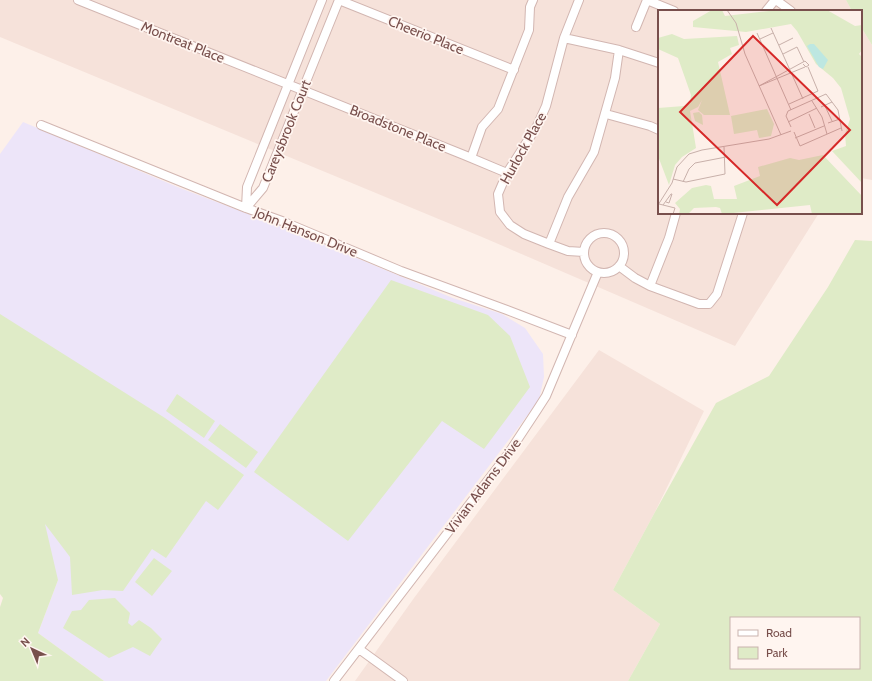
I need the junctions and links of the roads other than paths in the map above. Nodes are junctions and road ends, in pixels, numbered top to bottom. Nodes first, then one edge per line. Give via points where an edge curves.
1 (78, 0) edge
2 (322, 0) edge
3 (339, 0) edge
4 (533, 0) edge
5 (579, 0) edge
6 (647, 0) edge
7 (776, 0) edge
8 (672, 10) edge
9 (767, 10) edge
10 (790, 10) edge
11 (636, 27) dead end
12 (564, 38) junction
13 (619, 50) junction
14 (658, 62) edge
15 (514, 70) junction
16 (288, 84) junction
17 (303, 90) junction
18 (606, 114) junction
19 (41, 125) dead end
20 (658, 130) edge
21 (471, 158) junction
22 (507, 173) junction
23 (246, 208) junction
24 (676, 214) edge
25 (743, 214) edge
26 (549, 244) junction
27 (584, 252) junction
28 (619, 266) junction
29 (598, 272) junction
30 (650, 286) junction
31 (572, 335) junction
32 (359, 649) junction
33 (334, 681) edge
34 (403, 681) edge

1 - 16 street, Montreat Place
2 - 16 street, Careysbrook Court
3 - 15 street, Cheerio Place
3 - 17 street, Careysbrook Court
4 - 15 street via 530,7 529,30
5 - 12 street, Hurlock Place
6 - 8 street
6 - 11 street
7 - 9 street
7 - 10 street
12 - 13 street
12 - 22 street, Hurlock Place via 546,106 537,126
13 - 14 street
13 - 18 street
15 - 21 street via 498,109 482,127
16 - 17 street, Broadstone Place
16 - 23 street, Careysbrook Court via 247,187
17 - 21 street, Broadstone Place
17 - 23 street, Careysbrook Court via 263,188
18 - 20 street
18 - 26 street via 594,152 568,197
19 - 23 street, John Hanson Drive
21 - 22 street, Broadstone Place
22 - 26 street, Hurlock Place via 498,194 500,212 510,225
23 - 31 street, John Hanson Drive via 401,271
24 - 30 street
25 - 30 street via 717,294 708,304 699,304
26 - 27 street, Hurlock Place via 568,251
27 - 28 street via 587,243 594,236 605,232 612,234 624,247 624,257
27 - 29 street via 588,264
28 - 29 street via 610,272
28 - 30 street
29 - 31 street, Vivian Adams Drive
31 - 32 street, Vivian Adams Drive via 546,396 508,454
32 - 33 street, Vivian Adams Drive
32 - 34 street

